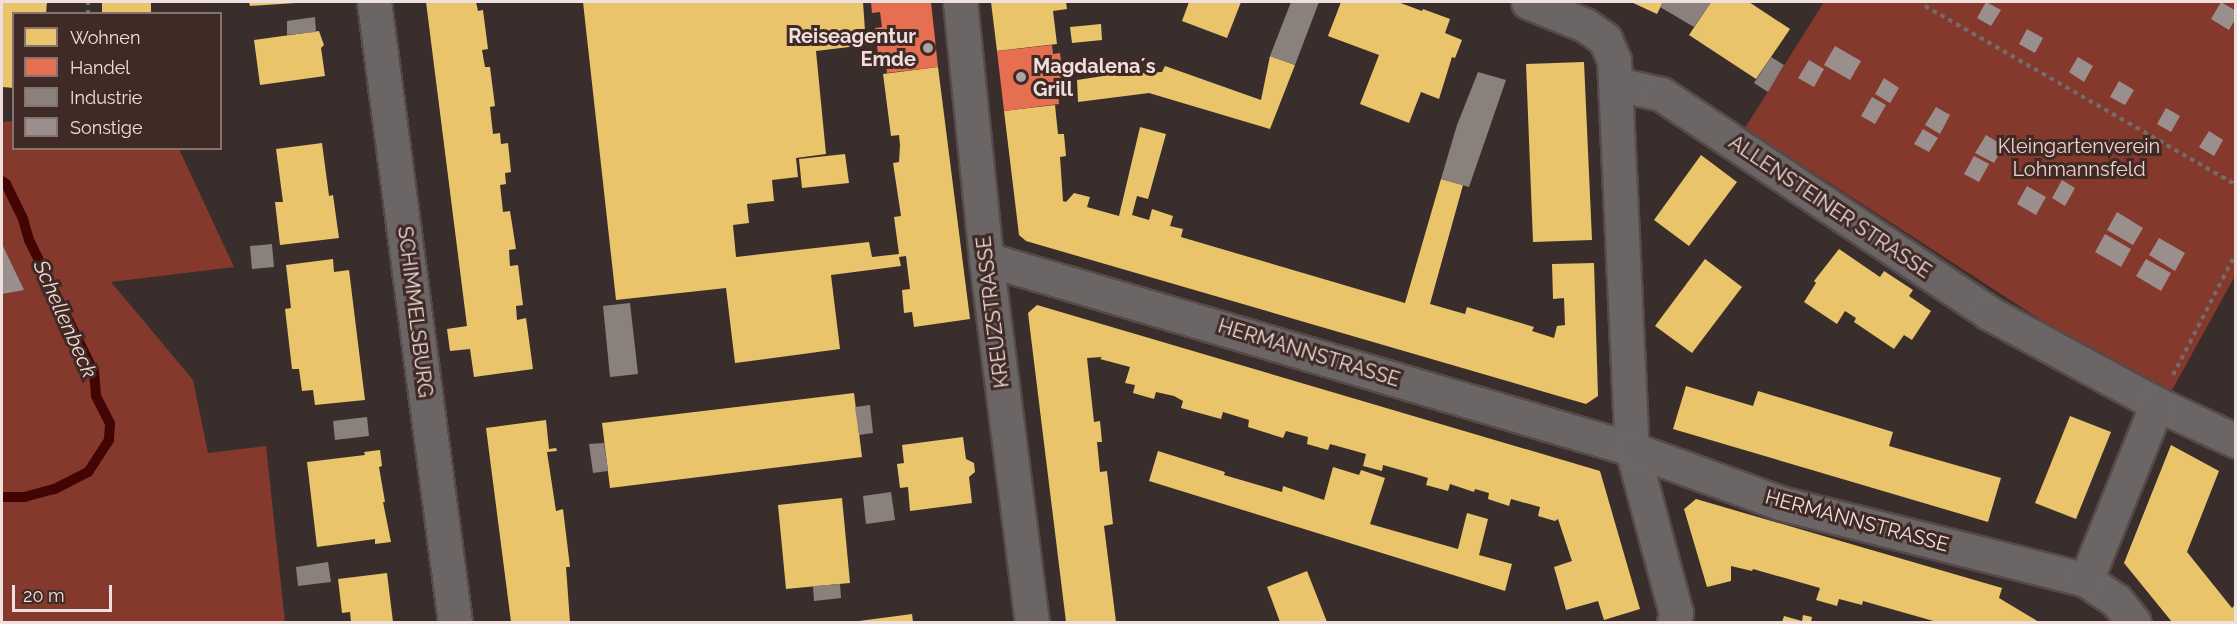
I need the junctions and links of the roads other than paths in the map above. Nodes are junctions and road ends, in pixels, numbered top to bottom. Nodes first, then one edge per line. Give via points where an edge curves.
1 (374, 2) edge
2 (960, 2) edge
3 (1528, 2) edge
4 (1617, 84) junction
5 (986, 259) junction
6 (2157, 404) junction
7 (2235, 441) edge
8 (1632, 449) junction
9 (2086, 580) junction
10 (455, 622) edge
11 (1032, 622) edge
12 (1674, 622) edge
13 (2134, 622) edge

1 - 10 street, SCHIMMELSBURG
2 - 5 street, KREUZSTRASSE
3 - 4 street via 1585,25 1605,39 1614,60
4 - 6 street, ALLENSTEINER STRASSE via 1661,94 1989,313
4 - 8 street
5 - 8 street, HERMANNSTRASSE
5 - 11 street, KREUZSTRASSE
6 - 7 street, ALLENSTEINER STRASSE
6 - 9 street
8 - 9 street, HERMANNSTRASSE via 1780,503
8 - 12 street via 1676,612
9 - 13 street, HERMANNSTRASSE via 2116,600

